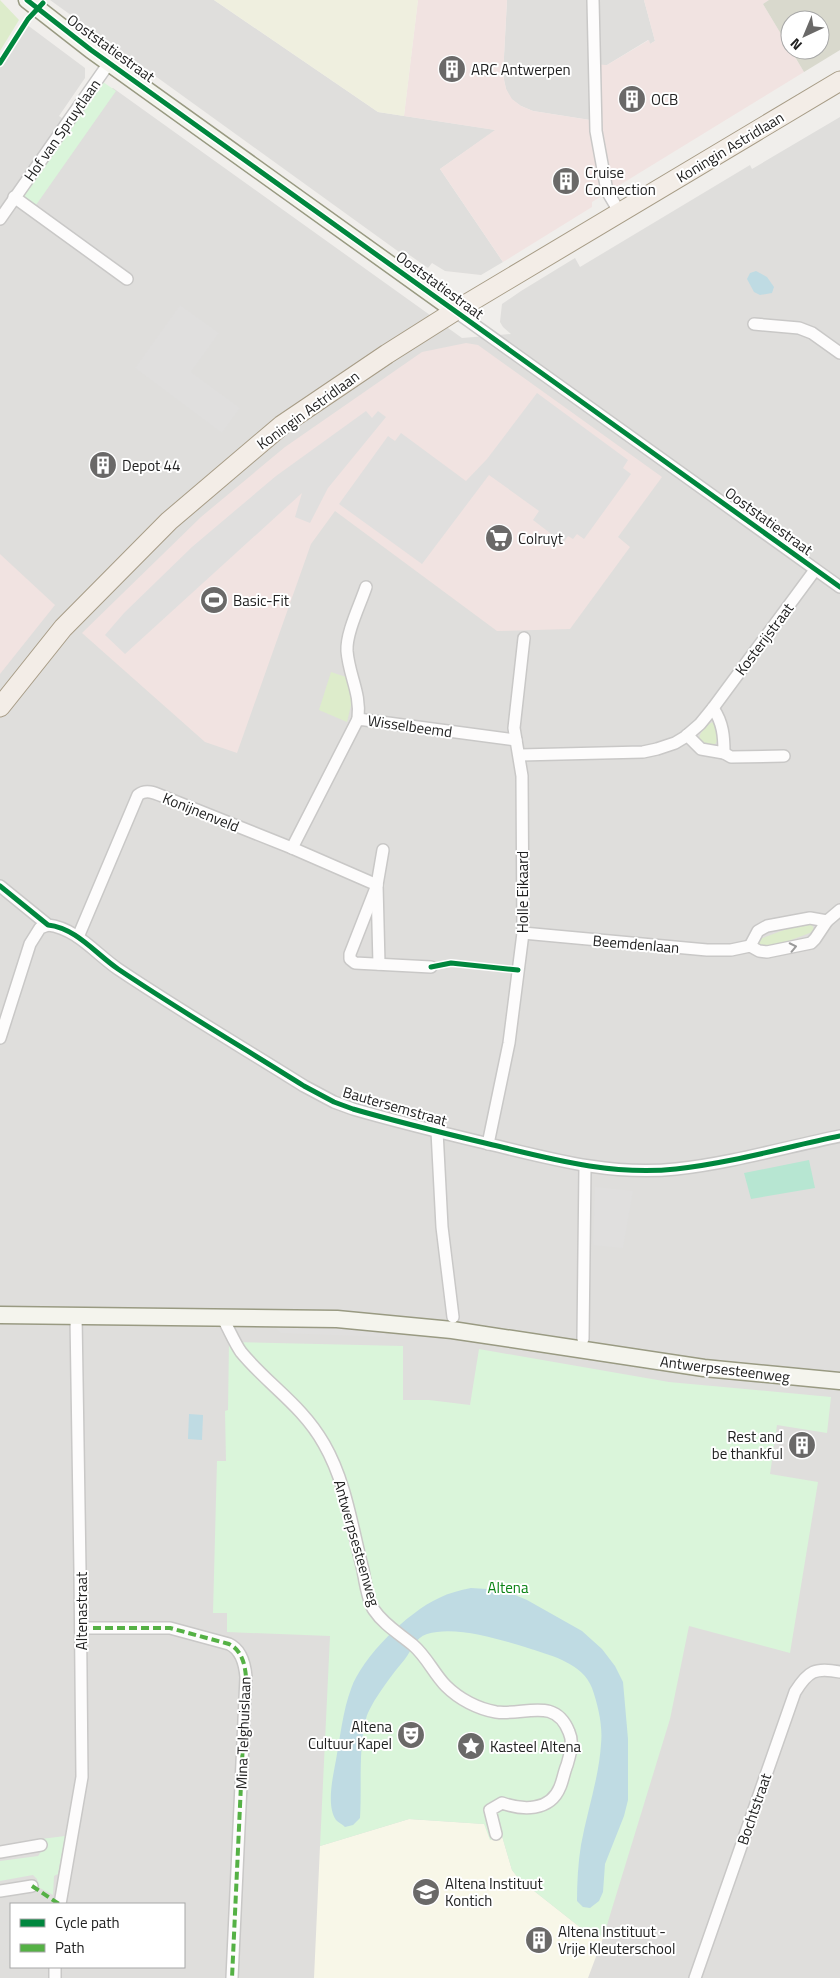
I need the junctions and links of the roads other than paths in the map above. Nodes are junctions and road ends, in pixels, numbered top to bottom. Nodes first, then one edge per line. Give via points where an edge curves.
1 (27, 0) edge
2 (593, 0) edge
3 (109, 63) junction
4 (840, 81) edge
5 (14, 196) junction
6 (620, 213) junction
7 (0, 219) edge
8 (127, 279) dead end
9 (455, 311) junction
10 (754, 324) dead end
11 (840, 353) edge
12 (816, 570) junction
13 (366, 588) dead end
14 (840, 588) edge
15 (524, 638) dead end
16 (0, 707) edge
17 (713, 708) junction
18 (358, 719) junction
19 (687, 735) junction
20 (516, 740) junction
21 (724, 753) junction
22 (520, 756) junction
23 (784, 756) dead end
24 (292, 848) junction
25 (383, 850) dead end
26 (378, 885) junction
27 (0, 886) edge
28 (840, 910) edge
29 (827, 921) junction
30 (48, 924) junction
31 (523, 933) junction
32 (78, 937) junction
33 (750, 946) junction
34 (379, 964) junction
35 (431, 967) dead end
36 (0, 1038) edge
37 (437, 1132) junction
38 (840, 1136) edge
39 (488, 1144) junction
40 (585, 1167) junction
41 (0, 1315) edge
42 (76, 1316) junction
43 (453, 1317) dead end
44 (223, 1319) junction
45 (583, 1340) dead end
46 (840, 1381) edge
47 (81, 1628) junction
48 (840, 1672) edge
49 (496, 1834) dead end
50 (41, 1845) dead end
51 (0, 1852) edge
52 (32, 1886) dead end
53 (0, 1891) edge
54 (60, 1903) edge
55 (232, 1978) edge
56 (695, 1978) edge

1 - 3 street, Ooststatiestraat
2 - 6 street via 596,131 607,191
3 - 5 street, Hof van Spruytlaan
3 - 9 street, Ooststatiestraat
4 - 6 main road, Koningin Astridlaan
5 - 7 street, Hof van Spruytlaan
5 - 8 street, Hof van Spruytlaan
6 - 9 main road, Koningin Astridlaan
9 - 12 street, Ooststatiestraat
9 - 16 main road, Koningin Astridlaan via 282,425 169,521 63,628
10 - 11 street via 799,328
12 - 14 street, Ooststatiestraat
12 - 17 street, Kosterijstraat
13 - 18 street via 347,643 358,695
15 - 20 street, Holle Eikaard via 514,728
17 - 19 street, Kosterijstraat
17 - 21 street via 724,731
18 - 20 street, Wisselbeemd
18 - 24 street, Wisselbeemd
19 - 21 street via 701,749
19 - 22 street, Kosterijstraat via 666,747 643,752
20 - 22 street, Holle Eikaard
21 - 23 street via 731,757
22 - 31 street, Holle Eikaard
24 - 26 street, Konijnenveld
24 - 32 street, Konijnenveld via 149,791 142,792
25 - 26 street
26 - 34 street
26 - 34 street via 350,959 355,964
27 - 30 street, Bautersemstraat
28 - 29 street, Beemdenlaan
29 - 33 street via 810,918 767,926 758,931
33 -> 29 street, Beemdenlaan via 767,952 807,944 815,939
30 - 32 street, Bautersemstraat
30 - 36 street via 40,928 30,944
31 - 33 street, Beemdenlaan via 707,950
31 - 39 street, Holle Eikaard via 508,1043
32 - 37 street, Bautersemstraat via 117,968 320,1095 353,1109
34 - 35 street
37 - 39 street, Bautersemstraat
37 - 43 street via 442,1227
38 - 40 street, Bautersemstraat via 675,1169
39 - 40 street, Bautersemstraat
40 - 45 street
41 - 42 street, Antwerpsesteenweg
42 - 44 street, Antwerpsesteenweg
42 - 47 street, Altenastraat
44 - 46 street, Antwerpsesteenweg via 337,1319 452,1330 704,1368
44 - 49 street, Antwerpsesteenweg via 241,1351 314,1425 329,1453 341,1482 373,1609 413,1645 447,1687 471,1704 496,1712 549,1711 561,1719 570,1734 571,1751 560,1788 536,1808 523,1809 502,1803 490,1810
47 - 54 street, Altenastraat via 82,1777
47 - 55 street, Mina Telghuislaan via 170,1628 230,1644 240,1654 246,1678
48 - 56 street, Bochtstraat via 810,1673 795,1692
50 - 51 street
52 - 53 street

